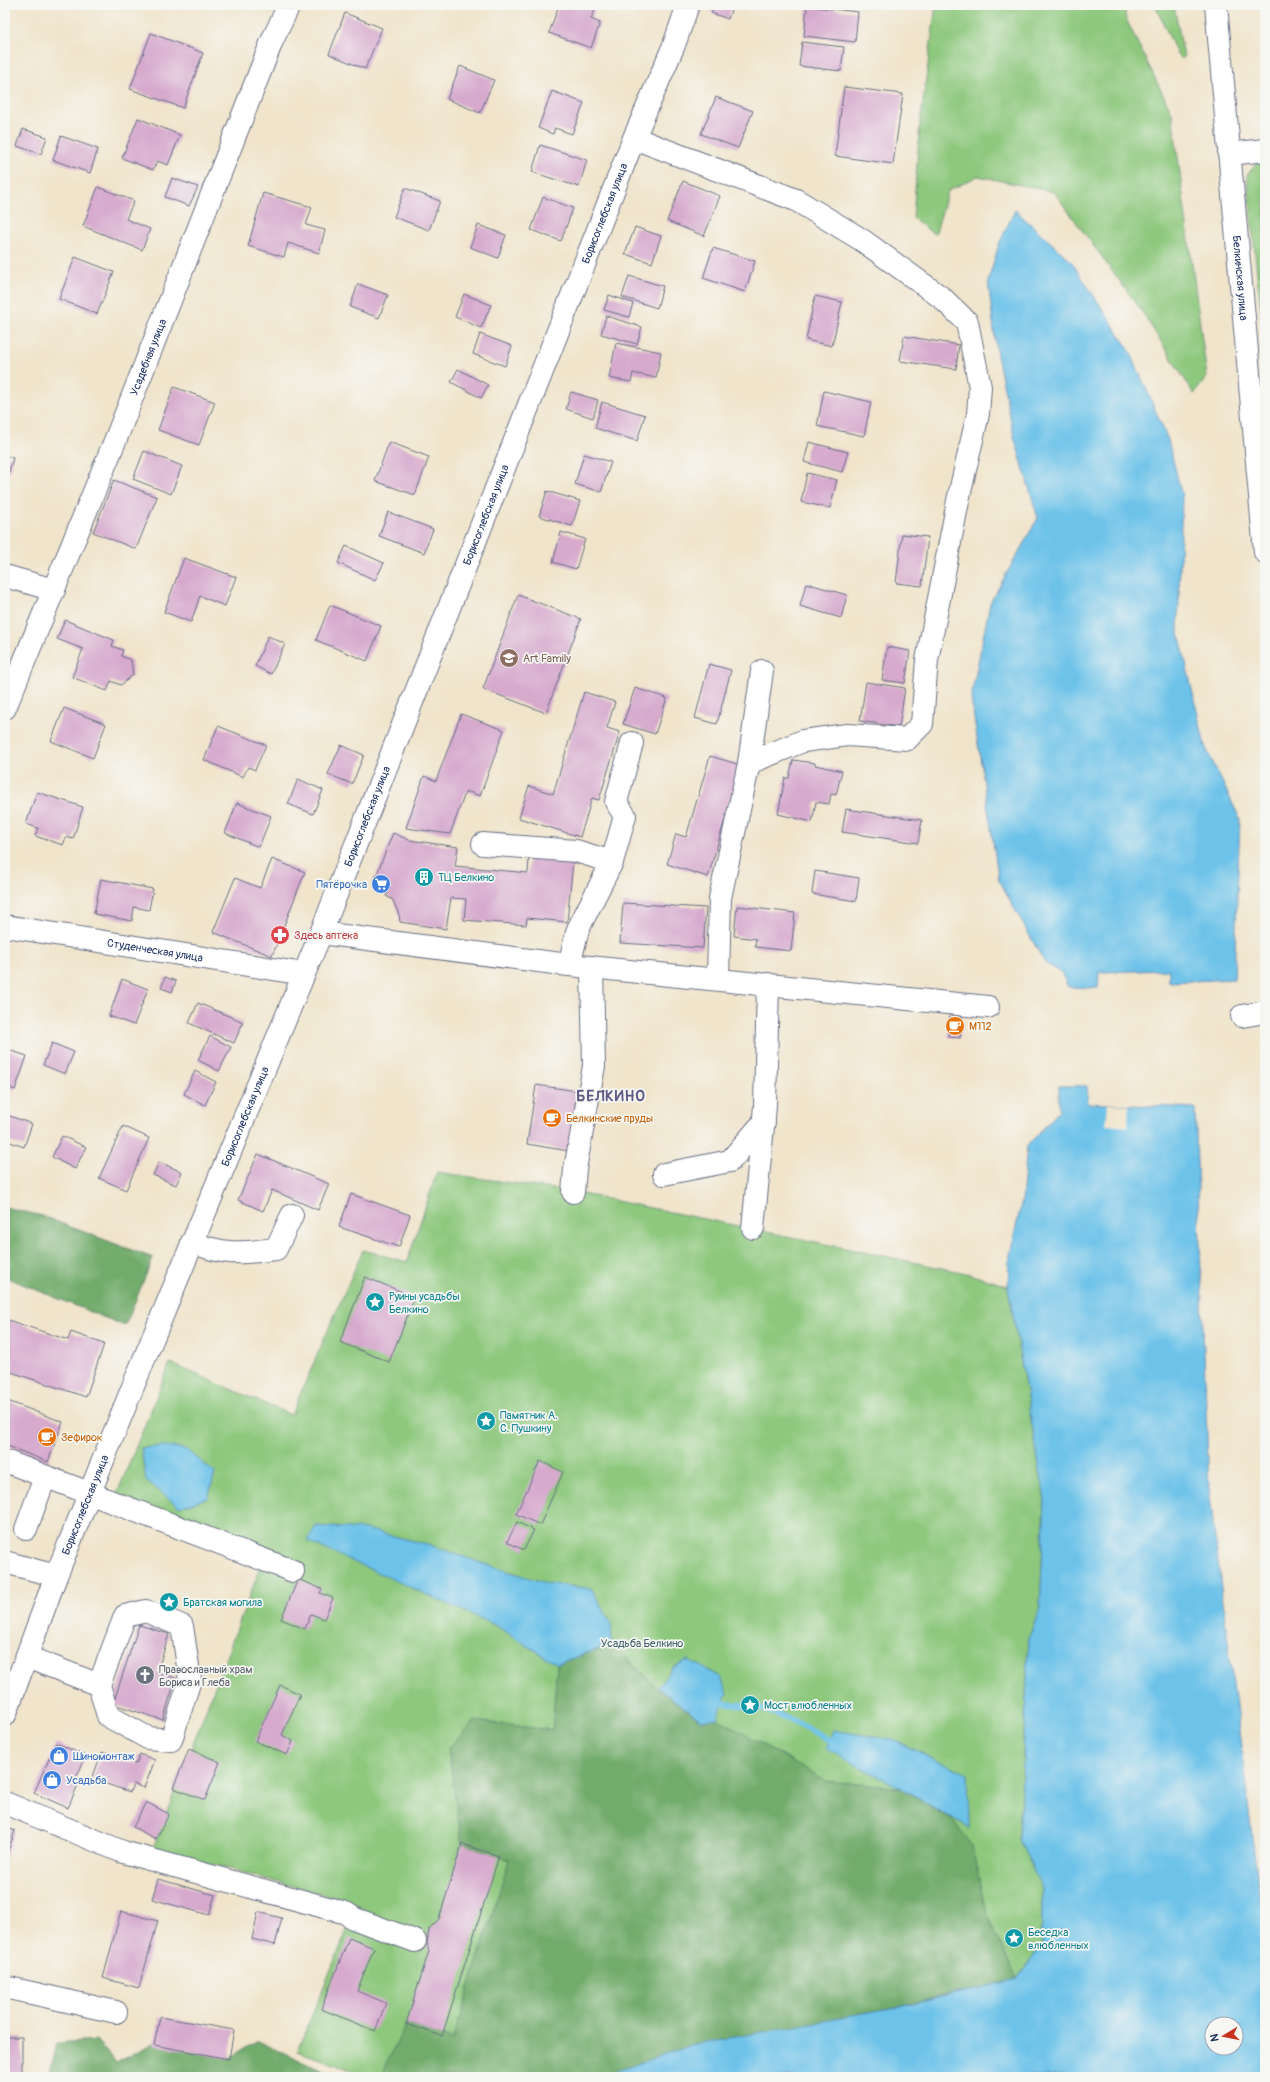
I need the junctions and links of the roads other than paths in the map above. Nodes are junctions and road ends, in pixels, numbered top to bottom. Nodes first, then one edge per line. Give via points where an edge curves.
1 (289, 5) edge
2 (688, 5) edge
3 (1216, 5) edge
4 (634, 138) junction
5 (1265, 150) edge
6 (1230, 154) junction
7 (1257, 392) edge
8 (1265, 552) edge
9 (5, 576) edge
10 (54, 590) junction
11 (762, 671) dead end
12 (5, 708) edge
13 (632, 743) dead end
14 (749, 763) junction
15 (482, 844) dead end
16 (612, 862) junction
17 (5, 926) edge
18 (321, 933) junction
19 (569, 965) junction
20 (592, 967) junction
21 (304, 974) junction
22 (718, 979) junction
23 (768, 984) junction
24 (988, 1007) dead end
25 (1265, 1012) edge
26 (1242, 1016) dead end
27 (764, 1122) junction
28 (664, 1174) dead end
29 (573, 1192) dead end
30 (292, 1215) dead end
31 (753, 1228) dead end
32 (192, 1242) junction
33 (5, 1461) edge
34 (45, 1477) junction
35 (90, 1494) junction
36 (26, 1529) dead end
37 (5, 1562) edge
38 (293, 1571) dead end
39 (56, 1576) junction
40 (27, 1657) junction
41 (99, 1685) junction
42 (5, 1715) edge
43 (5, 1803) edge
44 (415, 1941) dead end
45 (5, 1987) edge
46 (116, 2012) dead end

1 - 10 street, Усадебная улица via 272,41
2 - 4 street, Борисоглебская улица
3 - 6 street, Белкинская улица
4 - 14 street via 796,200 862,240 942,298 968,322 980,387 978,414 927,660 922,724 907,739 847,735 803,741
4 - 18 street, Борисоглебская улица
5 - 6 street
6 - 7 street, Белкинская улица
7 - 8 street, Белкинская улица
9 - 10 street
10 - 12 street, Усадебная улица
11 - 14 street
13 - 16 street via 616,802 625,816
14 - 22 street via 720,898
15 - 16 street via 576,851
16 - 19 street via 578,929
17 - 21 street, Студенческая улица
18 - 19 street
18 - 21 street, Борисоглебская улица
19 - 20 street
20 - 22 street
20 - 29 street via 594,1066
21 - 32 street, Борисоглебская улица
22 - 23 street
23 - 24 street
23 - 27 street
25 - 26 street
27 - 28 street via 730,1161
27 - 31 street
30 - 32 street via 276,1249 236,1254 209,1249
32 - 35 street, Борисоглебская улица
33 - 34 street
34 - 35 street
34 - 36 street
35 - 38 street
35 - 39 street, Борисоглебская улица
37 - 39 street
39 - 40 street, Борисоглебская улица
40 - 41 street
40 - 42 street, Борисоглебская улица
41 - 41 street via 108,1716 148,1738 171,1740 190,1680 182,1626 146,1611 126,1616
43 - 44 street via 123,1852 346,1913 353,1918
45 - 46 street

